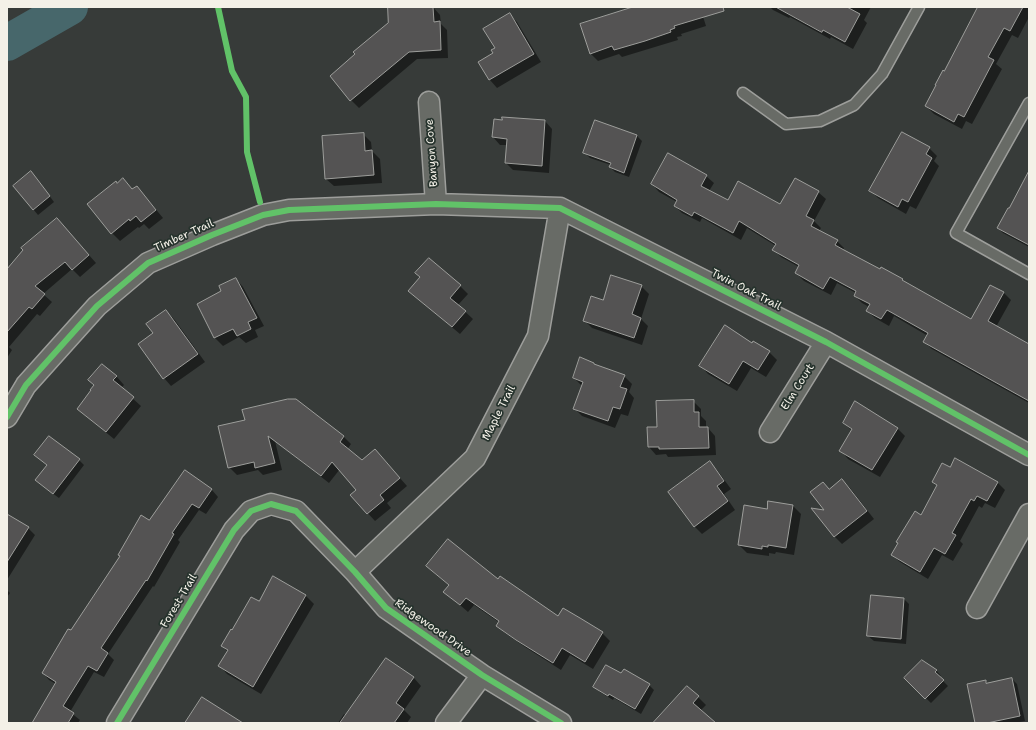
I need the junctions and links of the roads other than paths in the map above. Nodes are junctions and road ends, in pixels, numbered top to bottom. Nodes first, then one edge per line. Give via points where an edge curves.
1 (919, 7) edge
2 (743, 93) dead end
3 (429, 102) dead end
4 (1029, 103) edge
5 (436, 204) junction
6 (560, 208) junction
7 (1029, 274) edge
8 (826, 342) junction
9 (7, 417) edge
10 (770, 432) dead end
11 (1029, 455) edge
12 (271, 504) joint
13 (1029, 514) edge
14 (355, 572) junction
15 (977, 608) dead end
16 (482, 674) junction
17 (117, 723) edge
18 (446, 723) edge
19 (561, 723) edge

1 - 2 lane via 882,74 854,105 820,121 786,124
3 - 5 street, Banyon Cove
4 - 7 lane via 956,233
5 - 6 street, Twin Oak Trail
5 - 9 street, Timber Trail via 282,211 263,215 148,263 97,306 26,385
6 - 8 street, Twin Oak Trail
6 - 14 street, Maple Trail via 538,336 475,458
8 - 10 street, Elm Court
8 - 11 street, Twin Oak Trail
12 - 14 street, Ridgewood Drive via 296,511
12 - 17 street, Forest Trail via 251,511 234,530
13 - 15 street
14 - 16 street, Ridgewood Drive via 386,608
16 - 18 street
16 - 19 street, Ridgewood Drive

